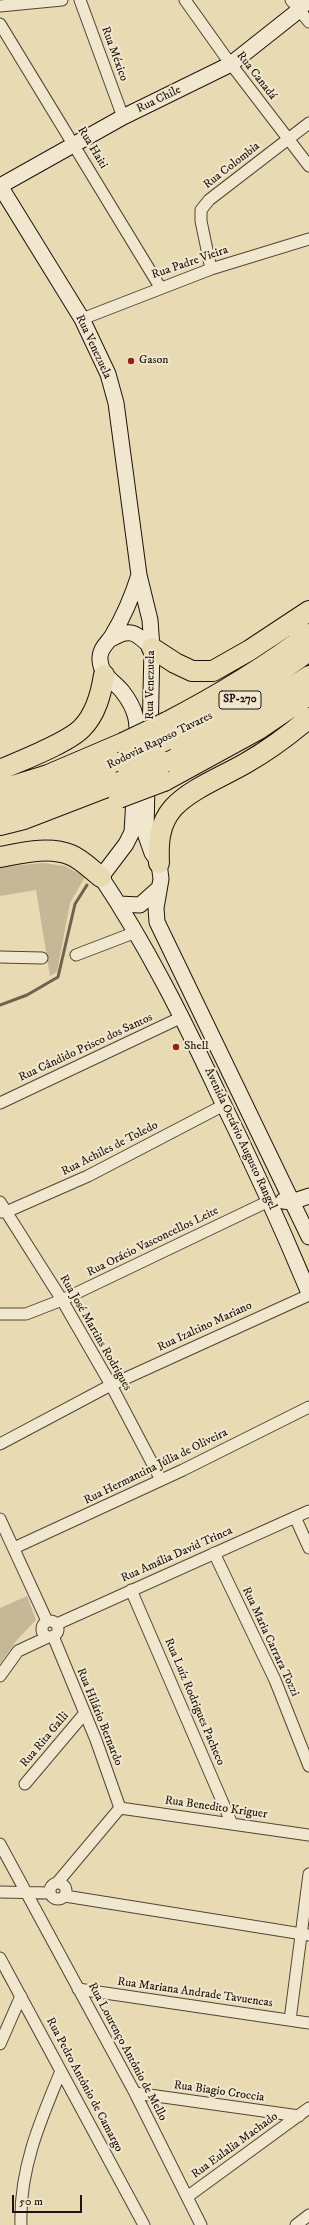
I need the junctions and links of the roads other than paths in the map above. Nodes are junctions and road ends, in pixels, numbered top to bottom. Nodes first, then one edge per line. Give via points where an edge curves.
1 (62, 0) edge
2 (80, 0) edge
3 (185, 0) edge
4 (299, 4) edge
5 (0, 6) edge
6 (309, 22) edge
7 (0, 24) edge
8 (231, 64) junction
9 (123, 117) junction
10 (309, 123) edge
11 (289, 138) junction
12 (75, 144) junction
13 (309, 166) edge
14 (0, 186) edge
15 (309, 239) edge
16 (211, 269) junction
17 (160, 287) junction
18 (82, 319) junction
19 (140, 575) junction
20 (309, 611) edge
21 (309, 634) edge
22 (110, 639) junction
23 (152, 648) junction
24 (309, 652) edge
25 (104, 675) junction
26 (309, 676) edge
27 (309, 694) edge
28 (309, 718) edge
29 (167, 731) junction
30 (122, 752) junction
31 (0, 770) edge
32 (164, 771) junction
33 (0, 790) edge
34 (120, 790) junction
35 (0, 809) edge
36 (0, 825) edge
37 (0, 839) edge
38 (0, 857) edge
39 (159, 863) junction
40 (101, 877) junction
41 (159, 888) junction
42 (119, 904) junction
43 (136, 932) junction
44 (76, 955) dead end
45 (0, 958) edge
46 (42, 958) dead end
47 (182, 1017) junction
48 (0, 1103) edge
49 (224, 1105) junction
50 (309, 1196) edge
51 (269, 1201) junction
52 (291, 1202) junction
53 (2, 1208) edge
54 (309, 1237) edge
55 (309, 1294) edge
56 (62, 1300) junction
57 (0, 1314) edge
58 (111, 1385) junction
59 (309, 1407) edge
60 (0, 1444) edge
61 (161, 1480) junction
62 (309, 1511) edge
63 (295, 1517) junction
64 (0, 1519) edge
65 (14, 1548) junction
66 (309, 1548) edge
67 (214, 1553) junction
68 (131, 1590) junction
69 (52, 1622) junction
70 (50, 1637) junction
71 (0, 1676) edge
72 (85, 1713) junction
73 (309, 1766) edge
74 (25, 1784) dead end
75 (120, 1808) junction
76 (232, 1824) junction
77 (309, 1835) edge
78 (0, 1844) edge
79 (309, 1874) edge
80 (57, 1883) junction
81 (0, 1892) edge
82 (49, 1893) junction
83 (25, 1894) junction
84 (65, 1896) junction
85 (305, 1935) edge
86 (0, 1958) edge
87 (78, 1989) junction
88 (21, 1996) junction
89 (290, 2020) junction
90 (309, 2023) edge
91 (0, 2044) edge
92 (61, 2071) junction
93 (135, 2093) junction
94 (309, 2108) edge
95 (299, 2116) junction
96 (187, 2197) junction
97 (309, 2215) edge
98 (21, 2225) edge
99 (144, 2225) edge
100 (201, 2225) edge
101 (296, 2225) edge

1 - 5 street
2 - 9 street, Rua México
3 - 8 street, Rua Canadá
4 - 6 street
4 - 8 main road, Rua Chile
7 - 12 street, Rua Haiti
8 - 9 main road, Rua Chile
8 - 11 street, Rua Canadá
9 - 12 main road, Rua Chile
10 - 11 street, Rua Colombia
11 - 13 street, Rua Canadá
11 - 16 street, Rua Colombia via 209,200 201,210
12 - 14 main road, Rua Chile
12 - 17 street, Rua Haiti
14 - 18 main road, Rua Venezuela
15 - 16 street, Rua Padre Vieira
16 - 17 street, Rua Padre Vieira
17 - 18 street, Rua Padre Vieira
18 - 19 main road, Rua Venezuela via 108,374 116,403
19 - 22 main road, Rua Venezuela via 123,618
19 - 23 main road, Rua Venezuela via 150,620
20 - 23 highway via 213,671 192,671
21 - 29 highway, SP-270 via 275,661 218,695
22 - 23 main road via 130,632 140,636
22 - 25 main road, Rua Venezuela via 102,647 100,659
23 - 39 main road, Rua Venezuela via 146,836
24 - 29 highway, Rodovia Raposo Tavares / SP-270 via 231,706
25 - 31 highway via 94,711 82,729 55,745
25 - 40 main road, Rua Venezuela via 121,690 138,722 132,832
26 - 32 highway, Rodovia Raposo Tavares / SP-270
27 - 32 highway, SP-270 via 259,729
28 - 39 highway via 278,744 195,791 173,807 163,823 158,840
29 - 30 highway, Rodovia Raposo Tavares / SP-270, bridge
30 - 33 highway
30 - 35 highway, Rodovia Raposo Tavares / SP-270 via 40,796
32 - 34 highway, SP-270, bridge
34 - 36 highway, Rodovia Raposo Tavares / SP-270
34 - 37 highway, SP-270
38 - 40 highway via 27,852 57,851 72,855
39 - 41 main road, Rua Venezuela
40 - 42 main road, Avenida Octávio Augusto Rangel
41 - 42 main road via 140,904
41 - 52 main road, Avenida Octávio Augusto Rangel via 157,922
42 - 43 main road, Avenida Octávio Augusto Rangel
43 - 44 street
43 - 47 main road, Avenida Octávio Augusto Rangel
45 - 46 street
47 - 48 street, Rua Cândido Prisco dos Santos
47 - 49 main road, Avenida Octávio Augusto Rangel
49 - 51 main road, Avenida Octávio Augusto Rangel
49 - 53 street, Rua Achiles de Toledo via 88,1176
50 - 52 main road
51 - 52 main road
51 - 55 main road, Avenida Octávio Augusto Rangel
51 - 56 street, Rua Orácio Vasconcellos Leite
52 - 54 main road, Avenida Octávio Augusto Rangel
53 - 56 street, Rua José Martins Rodrigues
55 - 58 street, Rua Izaltino Mariano
56 - 57 street, Rua Orácio Vasconcellos Leite via 26,1314
56 - 58 street, Rua José Martins Rodrigues
58 - 60 street, Rua Izaltino Mariano
58 - 61 street, Rua José Martins Rodrigues
59 - 61 street, Rua Hermantina Júlia de Oliveira
61 - 65 street, Rua Hermantina Júlia de Oliveira
62 - 63 street, Rua Amália David Trinca
63 - 66 street
63 - 67 street, Rua Amália David Trinca
64 - 65 street
65 - 69 street
67 - 68 street, Rua Amália David Trinca
67 - 73 street, Rua Maria Carrara Tozzi via 275,1680
68 - 69 street, Rua Amália David Trinca
68 - 76 street, Rua Luíz Rodrigues Pacheco
69 - 70 street, Rua Hilário Bernardo via 43,1624 41,1629 43,1634
70 - 71 street via 18,1651
70 - 72 street, Rua Hilário Bernardo
72 - 74 street, Rua Rita Galli
72 - 75 street, Rua Hilário Bernardo
75 - 76 street, Rua Benedito Kriguer
75 - 80 street
76 - 77 street, Rua Benedito Kriguer
78 - 83 street
79 - 85 street
80 - 82 street via 52,1885
80 - 84 street via 64,1886
81 - 83 street
82 - 83 street
82 - 84 street via 52,1898 58,1900
83 - 87 street, Rua Lourenço Antônio de Mello
84 - 85 street
85 - 89 street
86 - 88 street, Rua Pedro Antônio de Camargo
87 - 89 street, Rua Mariana Andrade Tavuencas
87 - 93 street, Rua Lourenço Antônio de Mello
88 - 91 street
88 - 92 street, Rua Pedro Antônio de Camargo
89 - 90 street, Rua Mariana Andrade Tavuencas
92 - 98 street via 40,2121 24,2175
92 - 99 street, Rua Pedro Antônio de Camargo
93 - 95 street, Rua Biagio Croccia
93 - 96 street, Rua Lourenço Antônio de Mello
94 - 95 street, Rua Eulalia Machado
95 - 96 street, Rua Eulalia Machado
96 - 100 street, Rua Lourenço Antônio de Mello
97 - 101 street

